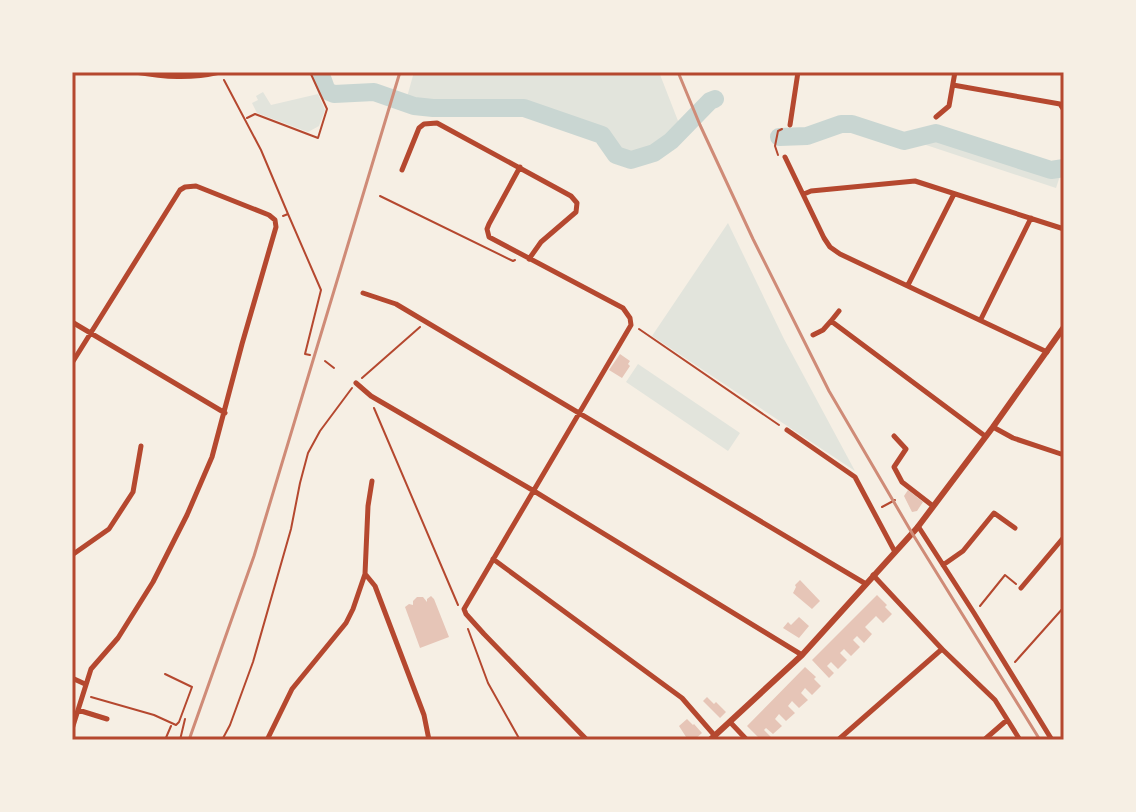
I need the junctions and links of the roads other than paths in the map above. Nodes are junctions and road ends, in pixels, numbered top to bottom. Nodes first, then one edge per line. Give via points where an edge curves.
1 (135, 72) edge
2 (220, 72) edge
3 (798, 72) edge
4 (955, 72) edge
5 (953, 85) junction
6 (1064, 110) edge
7 (936, 117) dead end
8 (790, 125) dead end
9 (785, 157) dead end
10 (520, 167) junction
11 (402, 170) dead end
12 (804, 194) junction
13 (954, 194) junction
14 (1031, 218) junction
15 (1064, 229) edge
16 (526, 257) junction
17 (908, 285) junction
18 (363, 293) dead end
19 (839, 311) dead end
20 (981, 319) junction
21 (831, 321) junction
22 (72, 322) edge
23 (1064, 327) edge
24 (91, 333) junction
25 (813, 335) dead end
26 (1047, 352) junction
27 (72, 363) edge
28 (356, 383) road end
29 (225, 413) junction
30 (579, 413) junction
31 (993, 427) junction
32 (787, 430) road end
33 (894, 436) dead end
34 (985, 436) junction
35 (141, 446) dead end
36 (1064, 455) edge
37 (372, 481) dead end
38 (534, 491) junction
39 (933, 506) junction
40 (918, 526) junction
41 (1015, 528) dead end
42 (1064, 537) edge
43 (895, 552) junction
44 (72, 555) edge
45 (493, 559) junction
46 (943, 565) junction
47 (365, 574) junction
48 (873, 575) junction
49 (866, 584) junction
50 (1021, 588) road end
51 (942, 649) junction
52 (802, 655) junction
53 (72, 678) edge
54 (85, 684) junction
55 (78, 710) junction
56 (107, 719) dead end
57 (1008, 720) junction
58 (730, 722) junction
59 (72, 729) edge
60 (712, 738) edge
61 (267, 740) edge
62 (429, 740) edge
63 (587, 740) edge
64 (747, 740) edge
65 (838, 740) edge
66 (984, 740) edge
67 (1020, 740) edge
68 (1052, 740) edge

1 - 2 street via 182,78
3 - 8 street
4 - 5 street
5 - 6 street via 1060,104
5 - 7 street via 949,106
9 - 12 street
10 - 11 street via 430,122 419,128
10 - 16 street via 487,234
10 - 16 street via 577,203 576,212
12 - 13 street via 904,181
12 - 17 street via 830,247
13 - 14 street
13 - 17 street
14 - 15 street
14 - 20 street
16 - 30 street via 623,308 630,318 631,325
17 - 20 street
18 - 30 street via 396,304
19 - 21 street
20 - 26 street
21 - 25 street
21 - 34 street
22 - 24 street
23 - 26 street
24 - 27 street
24 - 29 street
24 - 29 street via 180,190 196,186 263,212 276,227
26 - 31 street
28 - 38 street
29 - 54 street via 212,457 153,582
30 - 38 street
30 - 49 street
31 - 34 street
31 - 36 street
32 - 43 street via 855,477
33 - 39 street via 906,449 894,467 902,482
34 - 39 street
35 - 44 street via 133,492 109,529
37 - 47 street
38 - 45 street
38 - 52 street
39 - 40 street
40 - 43 street
40 - 46 street
41 - 46 street via 994,513 963,551
42 - 50 street
43 - 48 street
45 - 60 street via 682,698
45 - 63 street via 463,612
46 - 68 street
47 - 61 street via 346,623 292,689
47 - 62 street via 375,586
48 - 49 street
48 - 51 street
49 - 52 street
51 - 57 street via 995,700
51 - 65 street
52 - 58 street
53 - 54 street
54 - 55 street
55 - 56 street
55 - 59 street
57 - 66 street
57 - 67 street
58 - 60 street
58 - 64 street

